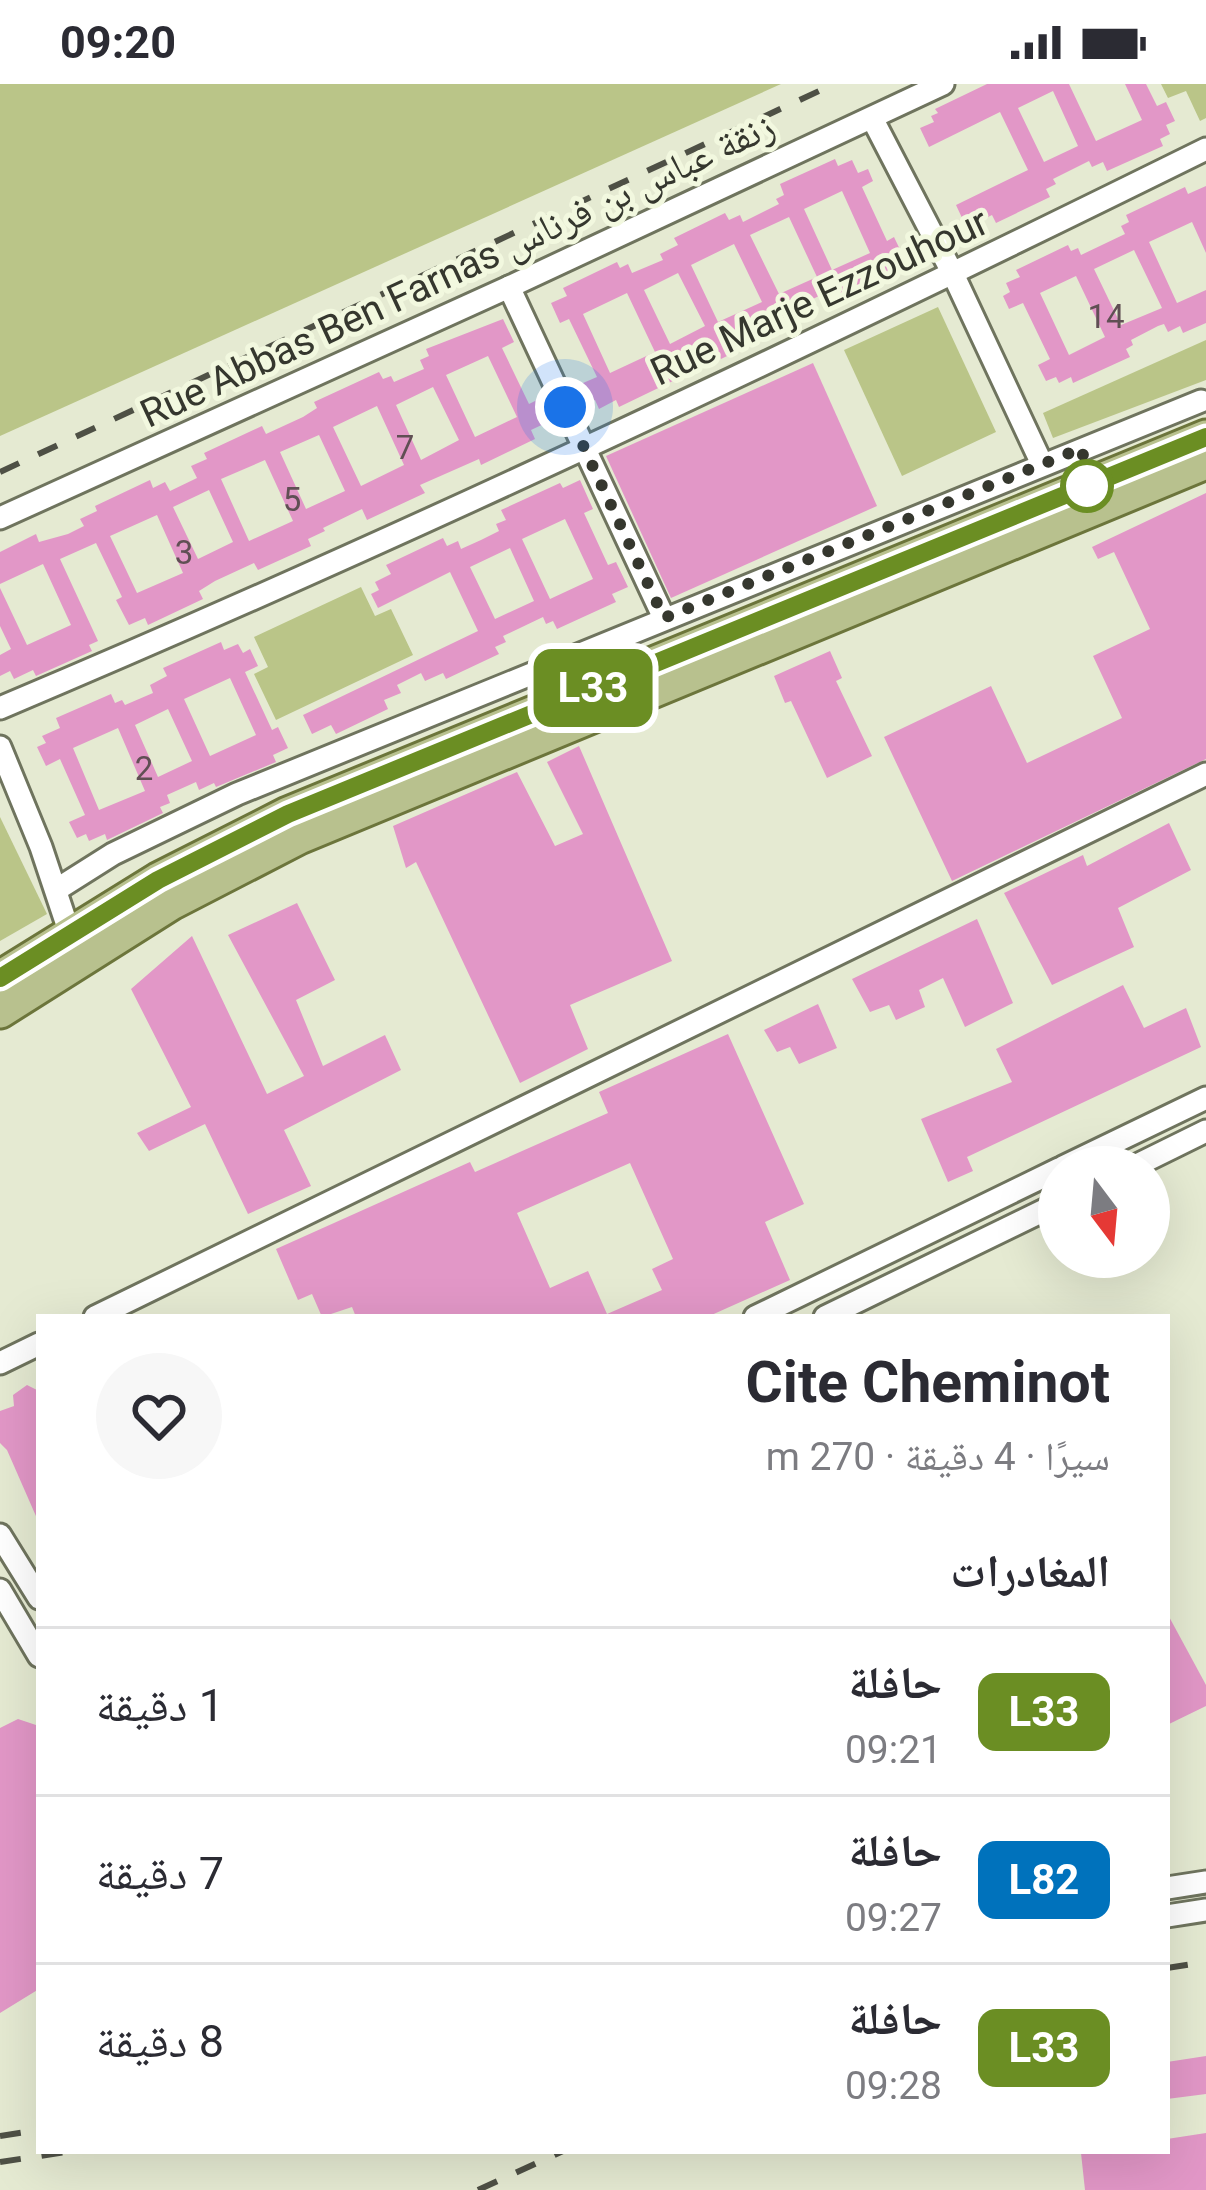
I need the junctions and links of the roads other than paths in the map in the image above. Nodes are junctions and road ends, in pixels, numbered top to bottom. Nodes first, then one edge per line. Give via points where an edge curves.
1 (943, 84) edge
2 (872, 118) junction
3 (1206, 149) edge
4 (953, 274) junction
5 (509, 287) junction
6 (1204, 404) edge
7 (1206, 437) edge
8 (584, 446) junction
9 (1206, 462) edge
10 (1042, 464) junction
11 (0, 518) edge
12 (664, 618) junction
13 (0, 708) edge
14 (0, 748) edge
15 (1206, 774) edge
16 (56, 890) junction
17 (70, 934) junction
18 (0, 978) edge
19 (0, 1011) edge
20 (1206, 1098) edge
21 (1206, 1132) edge
22 (1107, 1146) edge
23 (1170, 1149) edge
24 (1038, 1179) edge
25 (1038, 1213) edge
26 (101, 1314) edge
27 (760, 1314) edge
28 (831, 1314) edge
29 (36, 1345) edge
30 (0, 1363) edge
31 (0, 1535) edge
32 (33, 1588) edge
33 (1, 1592) edge
34 (36, 1651) edge
35 (1206, 1882) edge
36 (1170, 1888) edge
37 (1206, 1910) edge
38 (1170, 1916) edge

1 - 2 street, Rue Abbas Ben Farnas زنقة عباس بن فرناس
2 - 4 street
2 - 5 street, Rue Abbas Ben Farnas زنقة عباس بن فرناس
3 - 4 street, Rue Marje Ezzouhour
4 - 8 street, Rue Marje Ezzouhour
4 - 10 street
5 - 8 street
5 - 11 street, Rue Abbas Ben Farnas زنقة عباس بن فرناس
6 - 10 street
7 - 17 main road via 288,814
8 - 12 street
8 - 13 street, Rue Marje Ezzouhour
9 - 19 main road via 299,837 171,903
10 - 12 street
12 - 16 street via 237,794
14 - 16 street
15 - 26 street
16 - 17 street
17 - 18 main road
20 - 22 street
21 - 23 street
24 - 27 street
25 - 28 street
29 - 30 street
31 - 32 street
32 - 33 street
33 - 34 street
35 - 36 street
37 - 38 street

